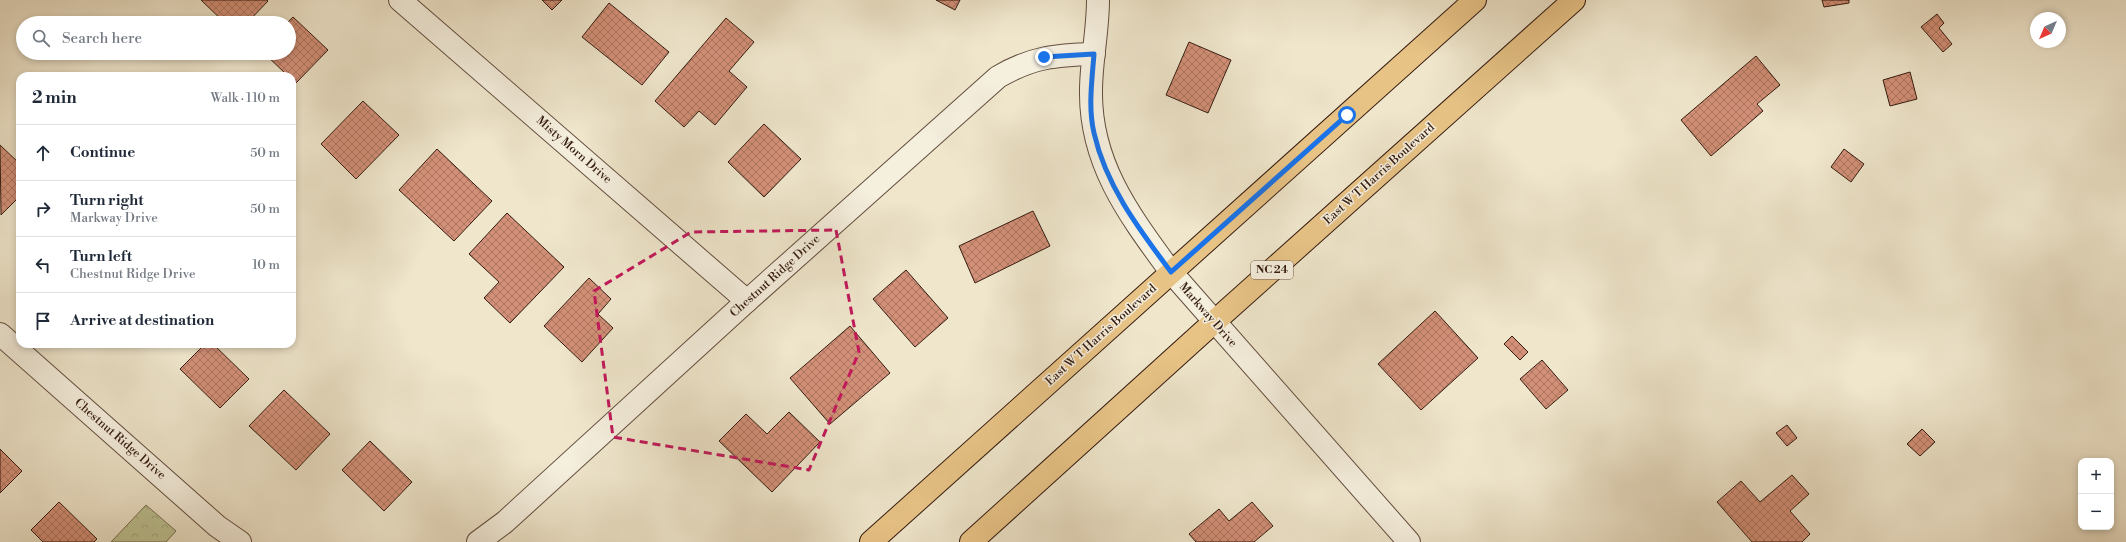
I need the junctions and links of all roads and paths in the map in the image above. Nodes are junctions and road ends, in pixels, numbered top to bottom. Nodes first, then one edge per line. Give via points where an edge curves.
1 (400, 0) edge
2 (1098, 0) edge
3 (1475, 0) edge
4 (1574, 0) edge
5 (1094, 54) junction
6 (1171, 272) junction
7 (747, 301) junction
8 (1214, 322) junction
9 (0, 334) edge
10 (240, 542) edge
11 (478, 542) edge
12 (871, 542) edge
13 (972, 542) edge
14 (1409, 542) edge

1 - 7 street, Misty Morn Drive
2 - 5 street, Markway Drive
3 - 6 main road, East W T Harris Boulevard
4 - 8 main road, East W T Harris Boulevard / NC 24
5 - 6 street, Markway Drive via 1091,91 1094,132 1106,171 1142,232
5 - 7 street, Chestnut Ridge Drive via 1044,57 1013,68 998,77
6 - 8 street, Markway Drive
6 - 12 main road, East W T Harris Boulevard
7 - 11 street, Chestnut Ridge Drive via 505,522
8 - 13 main road, East W T Harris Boulevard / NC 24
8 - 14 street, Markway Drive
9 - 10 street, Chestnut Ridge Drive via 218,526

